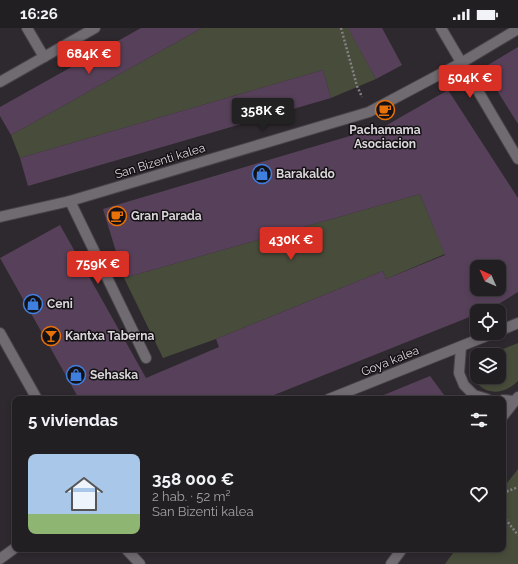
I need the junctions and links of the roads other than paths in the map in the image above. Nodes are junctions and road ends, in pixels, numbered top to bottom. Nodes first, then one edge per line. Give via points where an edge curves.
1 (27, 28) edge
2 (95, 28) edge
3 (440, 28) edge
4 (518, 29) edge
5 (44, 57) junction
6 (461, 63) junction
7 (0, 82) edge
8 (518, 159) edge
9 (70, 202) junction
10 (0, 217) edge
11 (518, 323) edge
12 (506, 328) edge
13 (0, 333) edge
14 (478, 340) edge
15 (461, 347) junction
16 (146, 358) dead end
17 (35, 396) edge
18 (337, 396) edge
19 (477, 396) edge
20 (516, 399) edge
21 (506, 400) edge
22 (506, 412) edge
23 (12, 550) edge
24 (129, 552) edge
25 (400, 552) edge
26 (0, 559) edge
27 (140, 564) edge
28 (391, 564) edge

1 - 5 street
2 - 5 street
3 - 6 street
4 - 6 street, San Bizenti kalea
5 - 7 street
6 - 8 street
6 - 9 street, San Bizenti kalea via 369,112
9 - 10 street, San Bizenti kalea
9 - 16 street
11 - 12 street
13 - 17 street
14 - 15 street, Goya kalea
15 - 18 street, Goya kalea
15 - 19 street via 459,373 464,385
20 - 21 street
20 - 22 street
23 - 26 street
24 - 27 street
25 - 28 street

